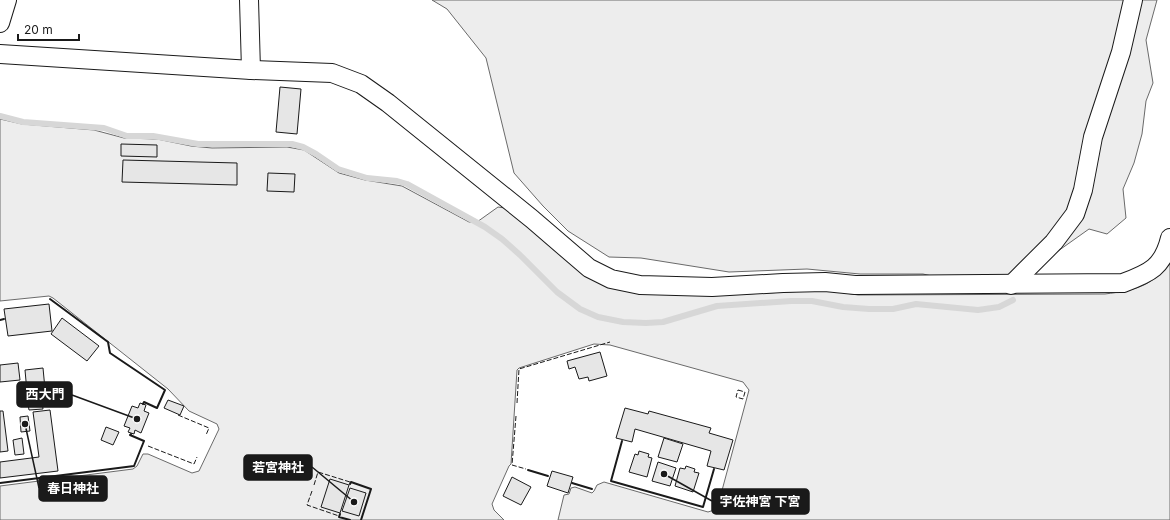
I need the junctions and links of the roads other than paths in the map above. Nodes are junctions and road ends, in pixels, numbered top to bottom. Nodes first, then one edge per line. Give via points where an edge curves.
1 (7, 0) edge
2 (249, 0) edge
3 (1133, 0) edge
4 (0, 23) edge
5 (0, 54) edge
6 (251, 70) junction
7 (1170, 238) edge
8 (1011, 285) junction

1 - 4 street
2 - 6 street
3 - 8 street via 1121,52 1093,137 1083,190 1075,214 1054,242
5 - 6 street
6 - 8 street via 332,73 362,84 526,214 589,268 611,279 640,285 712,287 824,282 855,285
7 - 8 street via 1167,251 1156,267 1124,284

